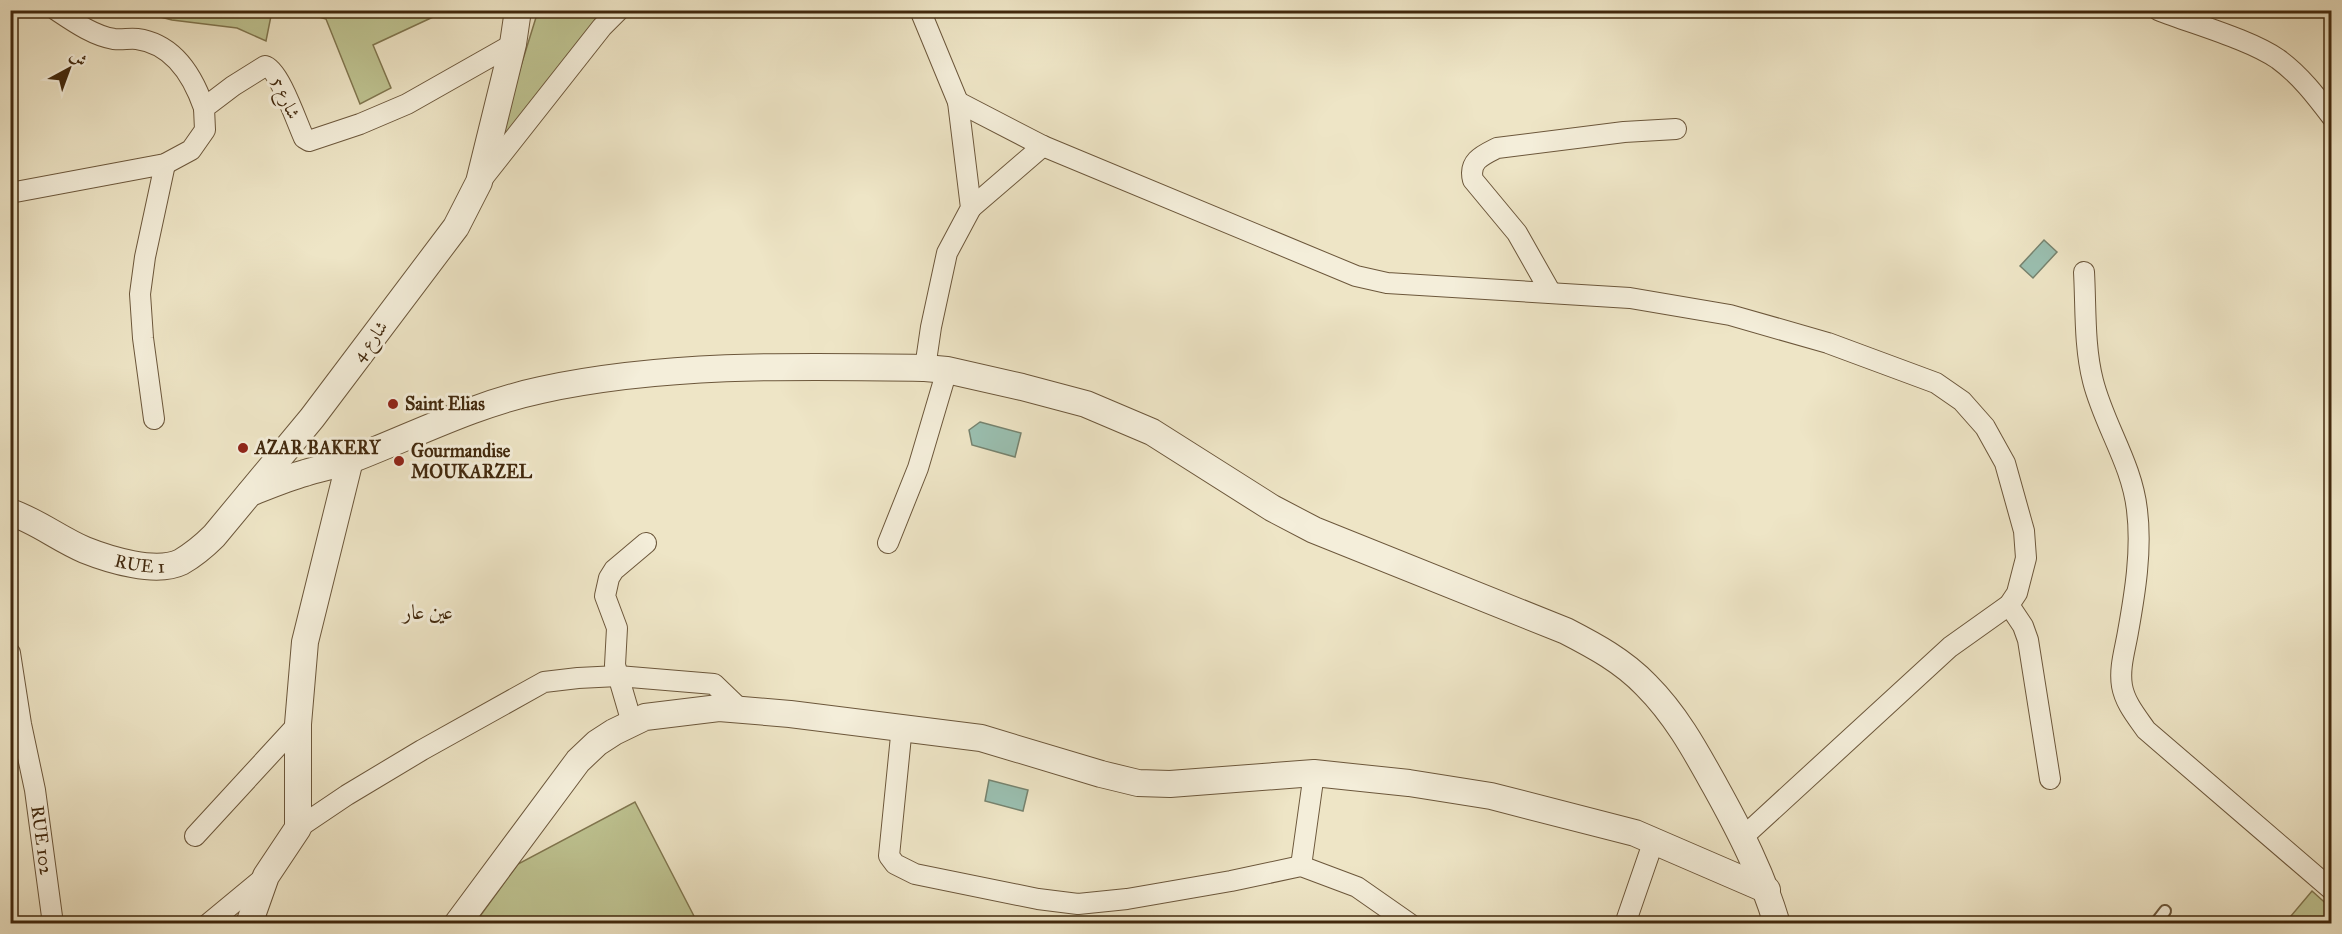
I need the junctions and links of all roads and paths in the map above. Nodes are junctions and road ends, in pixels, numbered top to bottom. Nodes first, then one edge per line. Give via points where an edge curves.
1 (56, 10) edge
2 (518, 10) edge
3 (619, 10) edge
4 (920, 10) edge
5 (2158, 10) edge
6 (513, 44) junction
7 (958, 102) junction
8 (204, 108) junction
9 (2331, 117) edge
10 (1676, 129) dead end
11 (1043, 146) junction
12 (165, 164) junction
13 (479, 182) junction
14 (10, 194) edge
15 (971, 208) junction
16 (2085, 272) dead end
17 (1551, 293) junction
18 (936, 369) junction
19 (154, 419) dead end
20 (350, 460) junction
21 (250, 493) junction
22 (10, 512) edge
23 (646, 543) dead end
24 (888, 543) dead end
25 (2009, 605) junction
26 (10, 653) edge
27 (618, 676) junction
28 (741, 710) junction
29 (632, 723) junction
30 (297, 724) junction
31 (902, 726) junction
32 (1314, 773) junction
33 (2050, 779) dead end
34 (298, 828) junction
35 (195, 836) dead end
36 (1743, 837) junction
37 (1654, 840) junction
38 (1301, 866) junction
39 (267, 876) junction
40 (1767, 890) junction
41 (2331, 890) edge
42 (2165, 911) dead end
43 (53, 924) edge
44 (208, 924) edge
45 (249, 924) edge
46 (457, 924) edge
47 (1410, 924) edge
48 (1625, 924) edge
49 (1777, 924) edge
50 (2155, 924) edge

1 - 8 street via 99,34 162,47 188,72
2 - 6 street, شارع 4
3 - 13 street
4 - 7 street
5 - 9 street via 2259,48 2279,60 2297,75
6 - 8 street, شارع 5 via 407,104 312,141 304,138 279,77 269,66 240,81
6 - 13 street, شارع 4
7 - 11 street
7 - 15 street
8 - 12 street via 205,130 191,150
10 - 17 street via 1497,148 1479,157 1471,172 1473,180 1517,233
11 - 15 street
11 - 17 street via 1356,276 1387,283
12 - 14 street
12 - 19 street via 144,257 140,294
13 - 21 street, شارع 4 via 456,227 312,418
15 - 18 street via 947,253 931,327
16 - 41 street via 2092,379 2138,510 2136,583 2121,668 2127,702 2146,730
17 - 25 street via 1630,298 1730,315 1828,343 1936,383 1962,401 1985,427 2005,463 2024,531 2026,558 2017,593
18 - 20 street via 779,366 600,379 482,406
18 - 24 street via 918,468
18 - 36 street via 1086,404 1152,432 1314,530 1594,645 1621,663 1666,706
20 - 21 street
20 - 30 street via 305,642
21 - 22 street, RUE 1 via 199,550 179,563 148,567 85,550
23 - 27 street via 609,578 605,596 617,628
25 - 33 street via 2028,640
25 - 36 street via 1950,647
26 - 43 street, RUE 102 via 35,790
27 - 28 street via 714,684
27 - 29 street
27 - 34 street via 544,682 422,750
28 - 29 street via 719,708 645,717
28 - 31 street
29 - 46 street via 597,743 578,761
30 - 34 street
30 - 35 street
31 - 32 street via 981,738 1138,783
31 - 38 street via 889,856 895,864 915,874 1078,904 1127,899
32 - 37 street via 1491,796
32 - 38 street
34 - 39 street
36 - 40 street
37 - 40 street
37 - 48 street
38 - 47 street via 1357,887
39 - 44 street
39 - 45 street
40 - 49 street
42 - 50 lane

